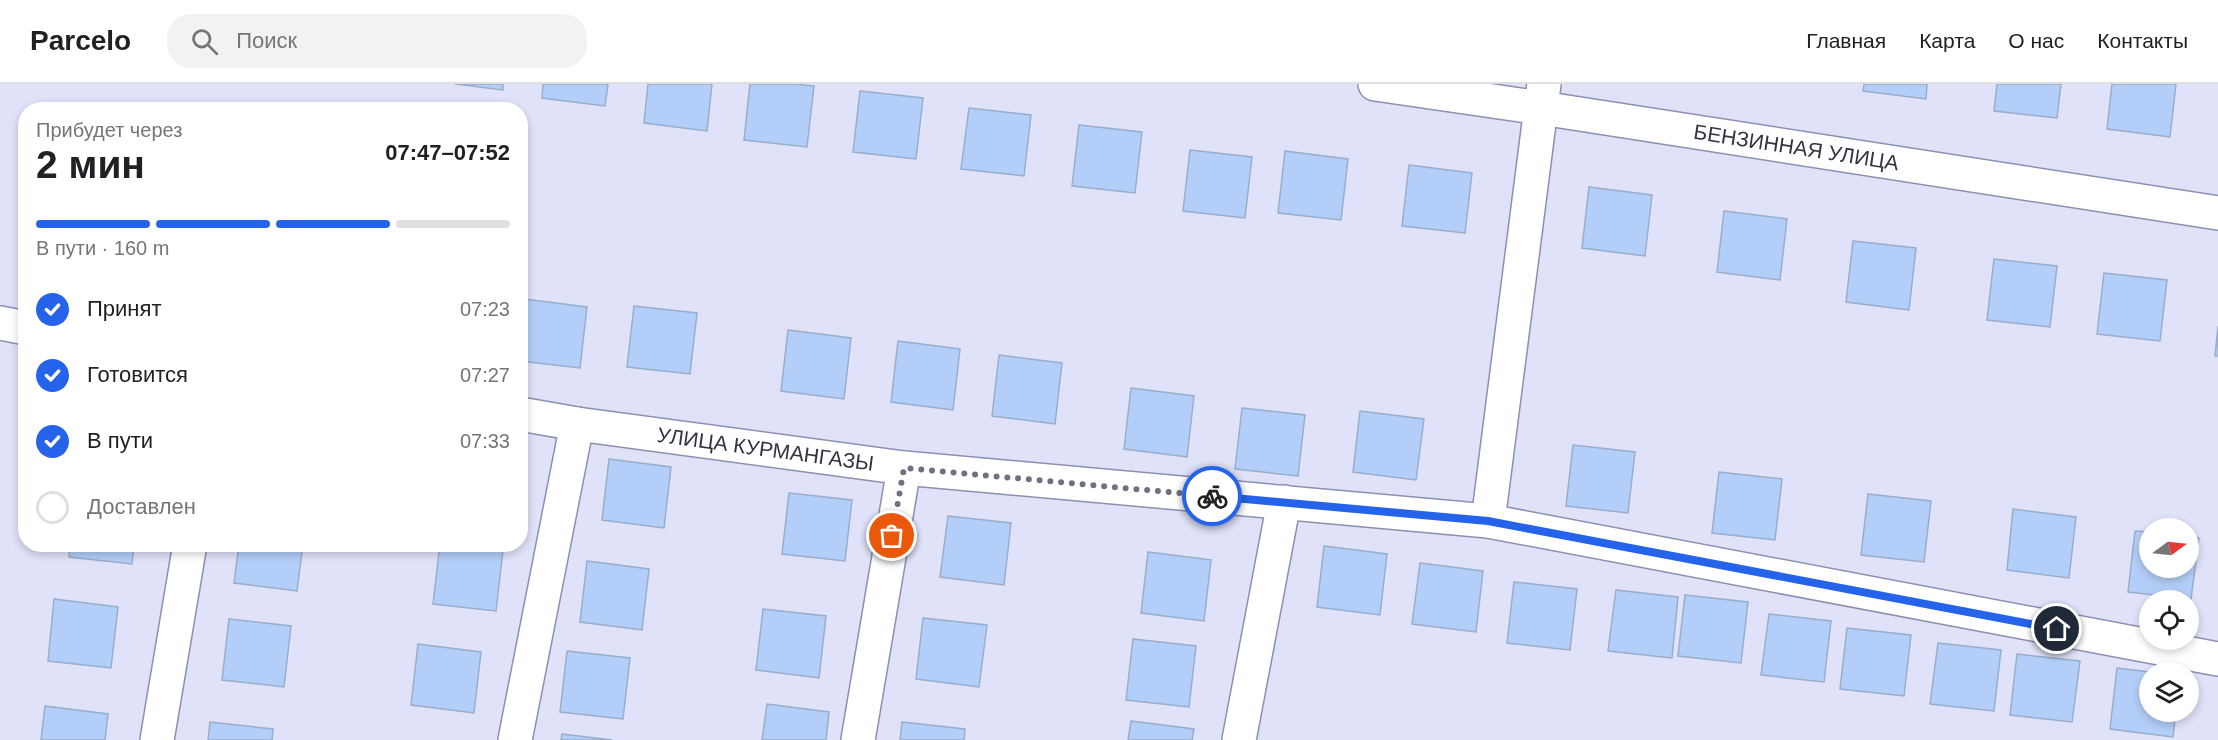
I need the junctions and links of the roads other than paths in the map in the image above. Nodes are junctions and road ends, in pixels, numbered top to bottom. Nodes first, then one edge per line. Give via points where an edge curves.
1 (1375, 84) edge
2 (1543, 96) edge
3 (2218, 213) edge
4 (0, 323) edge
5 (18, 326) edge
6 (528, 415) edge
7 (577, 424) junction
8 (904, 468) junction
9 (1284, 502) junction
10 (1488, 521) junction
11 (189, 552) edge
12 (2218, 659) edge
13 (157, 740) edge
14 (515, 740) edge
15 (858, 740) edge
16 (1239, 740) edge

1 - 2 street, БЕНЗИННАЯ УЛИЦА
2 - 3 street, БЕНЗИННАЯ УЛИЦА
2 - 10 street
4 - 5 street
6 - 7 street, УЛИЦА КУРМАНГАЗЫ
7 - 8 street, УЛИЦА КУРМАНГАЗЫ
7 - 14 street
8 - 9 street, УЛИЦА КУРМАНГАЗЫ
8 - 15 street
9 - 10 street, УЛИЦА КУРМАНГАЗЫ
9 - 16 street
10 - 12 street, УЛИЦА КУРМАНГАЗЫ
11 - 13 street

